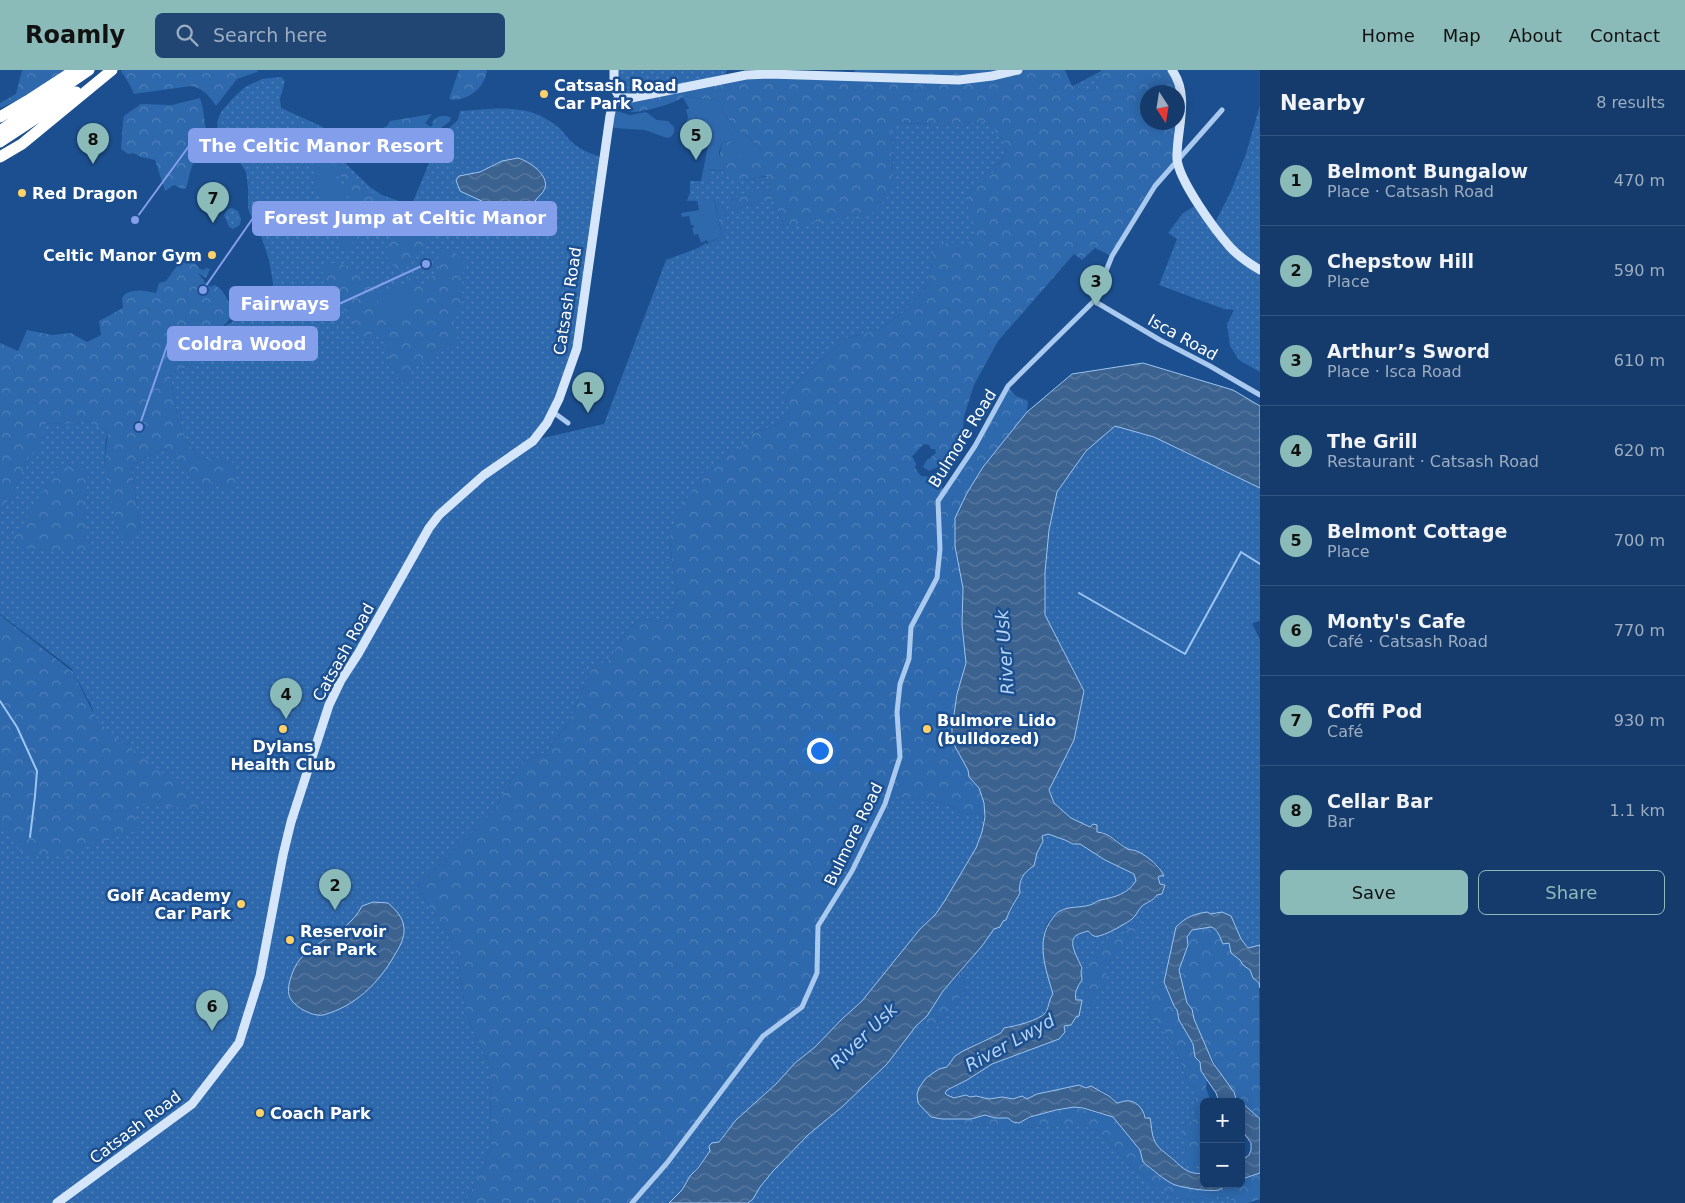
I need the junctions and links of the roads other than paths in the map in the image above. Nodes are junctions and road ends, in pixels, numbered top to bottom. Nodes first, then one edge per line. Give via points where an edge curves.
1 (108, 70) edge
2 (112, 70) edge
3 (614, 70) edge
4 (1018, 70) edge
5 (1172, 70) edge
6 (84, 71) edge
7 (621, 95) junction
8 (1222, 110) dead end
9 (0, 116) edge
10 (0, 121) edge
11 (0, 131) edge
12 (0, 142) edge
13 (0, 157) edge
14 (1177, 161) junction
15 (1260, 270) edge
16 (1094, 301) junction
17 (1260, 395) edge
18 (553, 412) junction
19 (568, 423) dead end
20 (57, 1203) edge
21 (632, 1203) edge

1 - 12 highway
2 - 13 highway via 22,144
3 - 7 street via 614,87
4 - 7 street via 958,80 746,75 632,98
5 - 14 street via 1182,92
6 - 9 highway
6 - 10 highway
6 - 11 highway
7 - 18 street, Catsash Road via 610,116 577,348
8 - 14 street, Bulmore Road
14 - 15 street via 1198,204 1231,248
14 - 16 street, Bulmore Road via 1154,186 1114,254
16 - 17 street, Isca Road
16 - 21 street, Bulmore Road via 1008,386 975,446 938,501 940,549 937,578 912,627 909,659 900,684 897,712 900,756 885,804 852,872 818,926 817,973 802,1006 763,1036 667,1163
18 - 19 street
18 - 20 street, Catsash Road via 532,441 484,475 439,515 341,680 329,705 291,822 260,976 239,1043 192,1104

